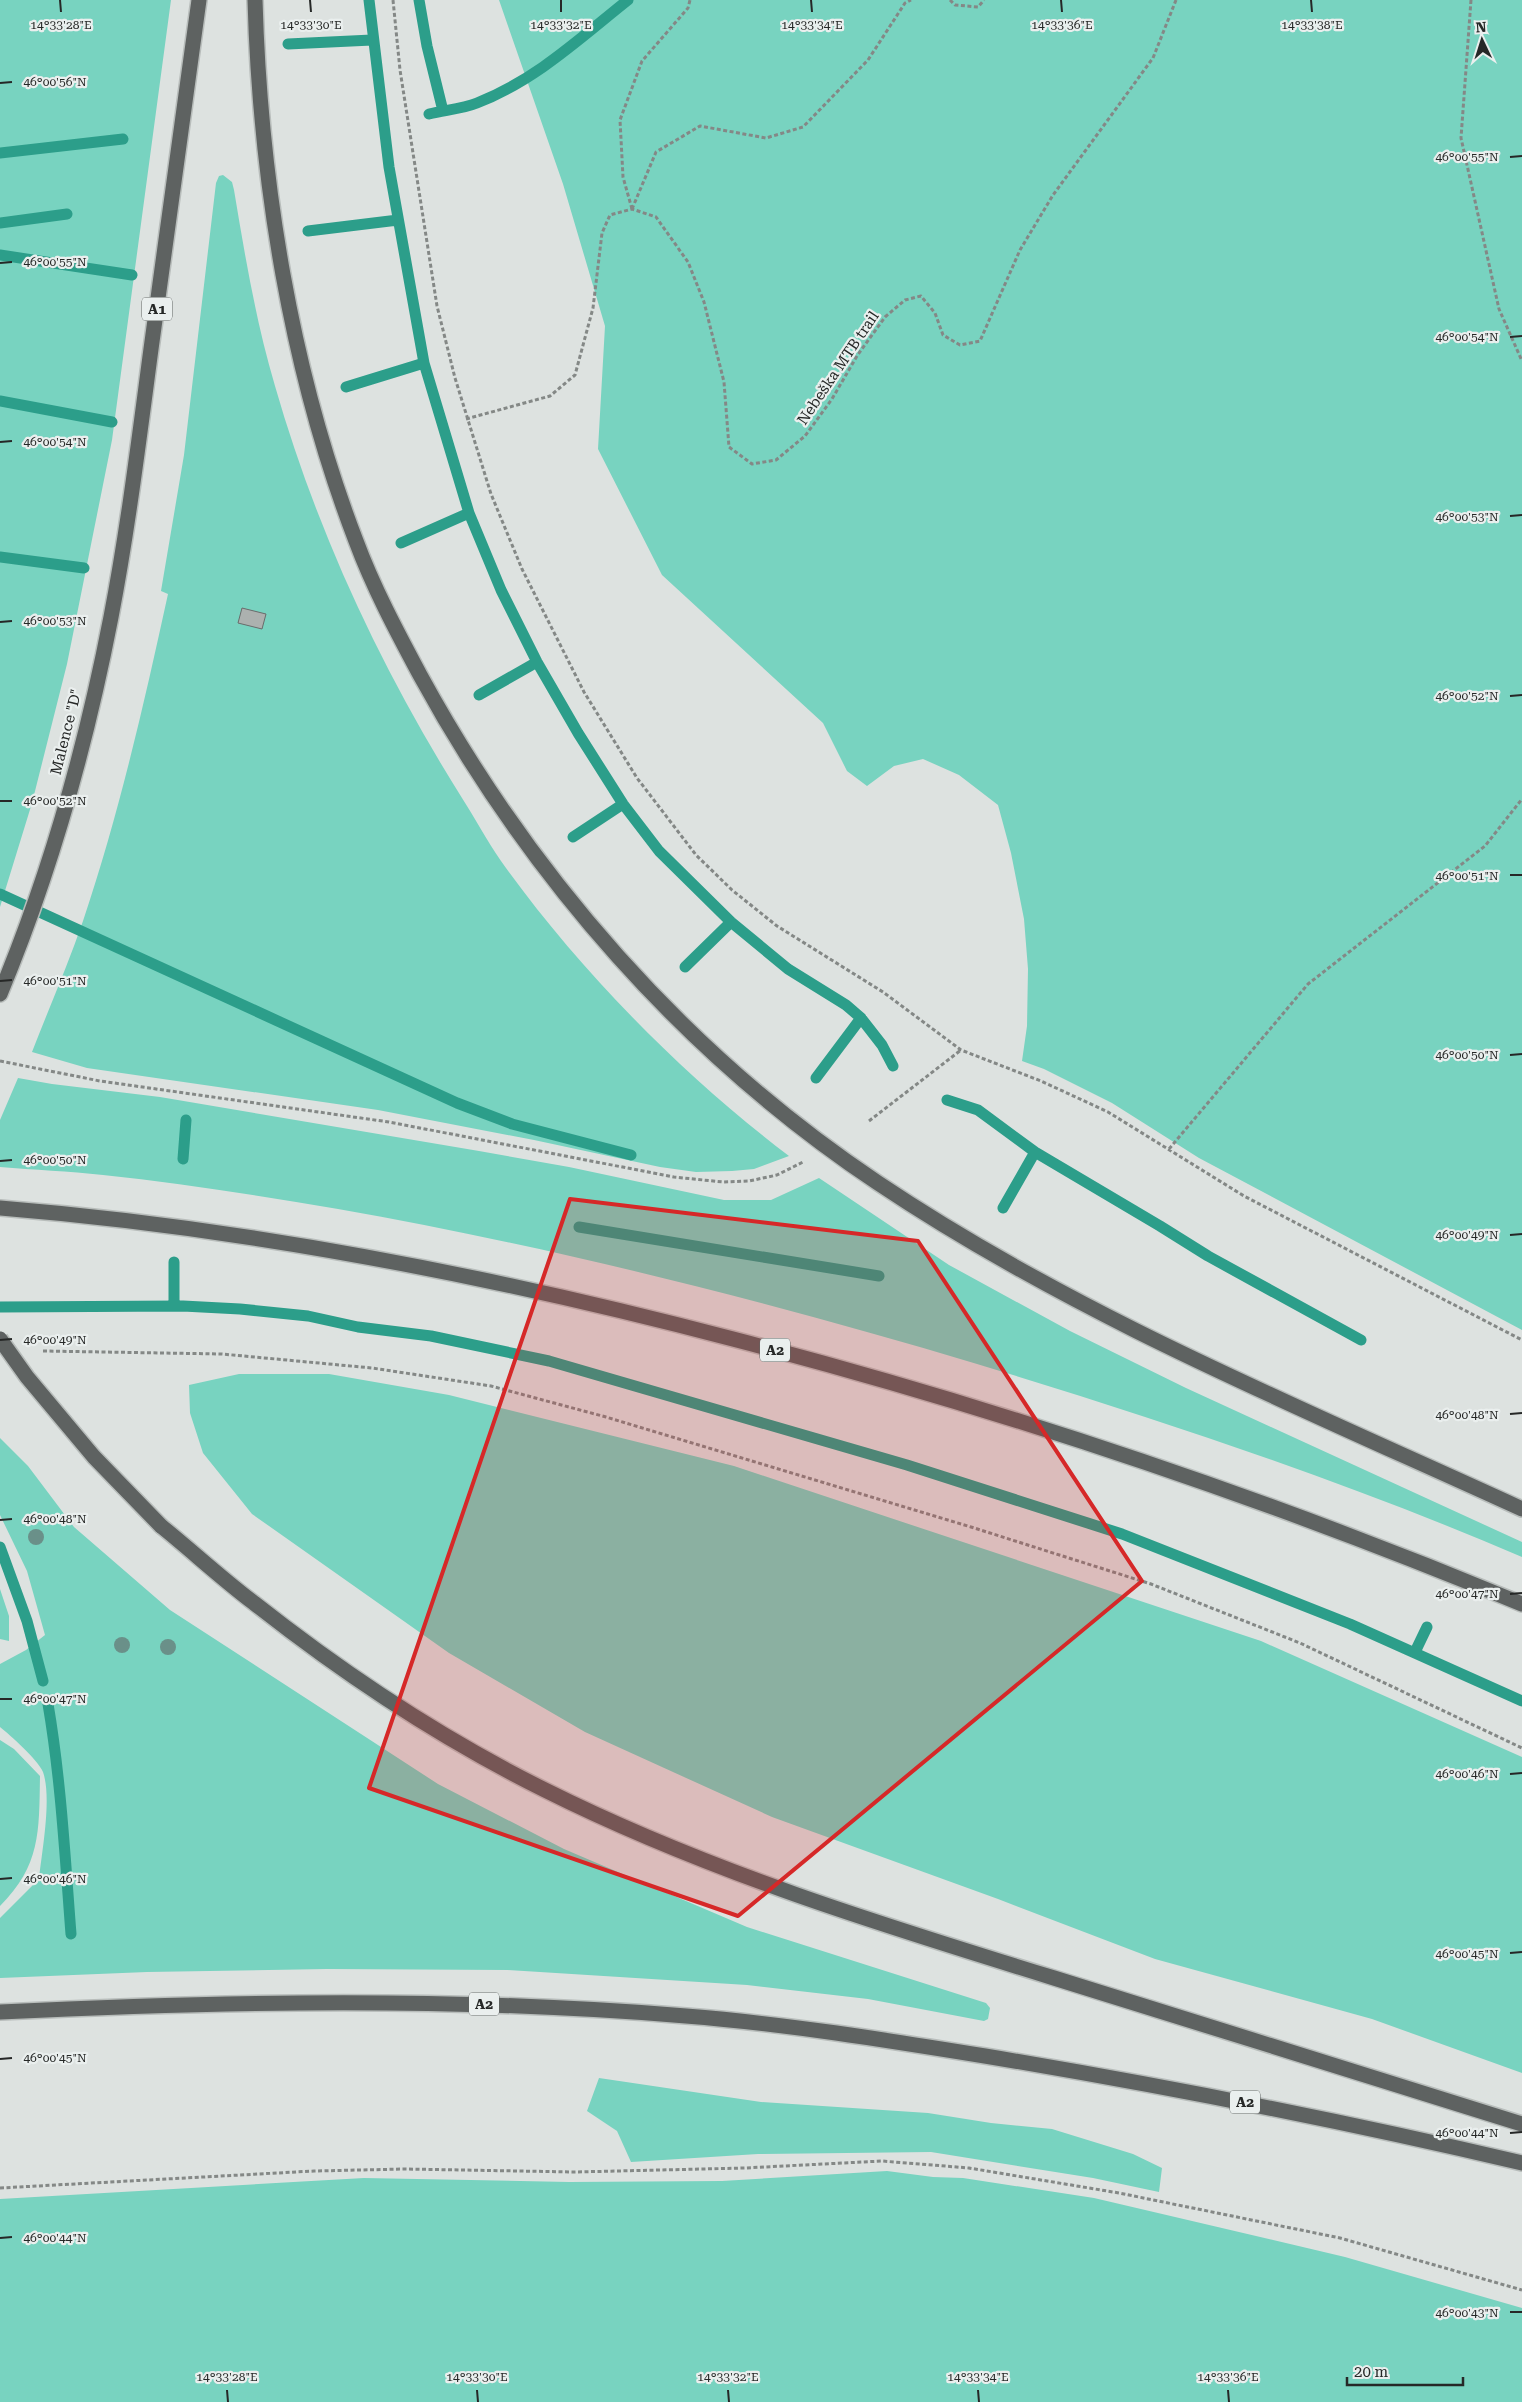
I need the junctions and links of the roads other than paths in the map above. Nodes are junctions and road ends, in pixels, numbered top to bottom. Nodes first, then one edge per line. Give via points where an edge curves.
1 (199, 0) edge
2 (255, 0) edge
3 (0, 994) edge
4 (0, 1208) edge
5 (0, 1339) edge
6 (1522, 1509) edge
7 (1522, 1604) edge
8 (0, 2012) edge
9 (1522, 2124) edge
10 (1522, 2163) edge

1 - 3 highway, Malence "D" / A1 via 111,617 81,749 53,848
2 - 6 highway via 264,143 285,284 298,349 356,542 400,637 448,726 505,814 569,900 637,978 710,1051 788,1118 883,1187 962,1238 1065,1294 1216,1369
4 - 7 highway, A2 via 255,1238 448,1272 660,1320 852,1370 1050,1430 1247,1497
5 - 9 highway, bridge via 94,1457 161,1526 253,1603 344,1670 443,1734 545,1790 733,1872 932,1940
8 - 10 highway, A2 via 175,2004 344,2002 483,2004 688,2016 832,2032 1080,2072 1356,2124

